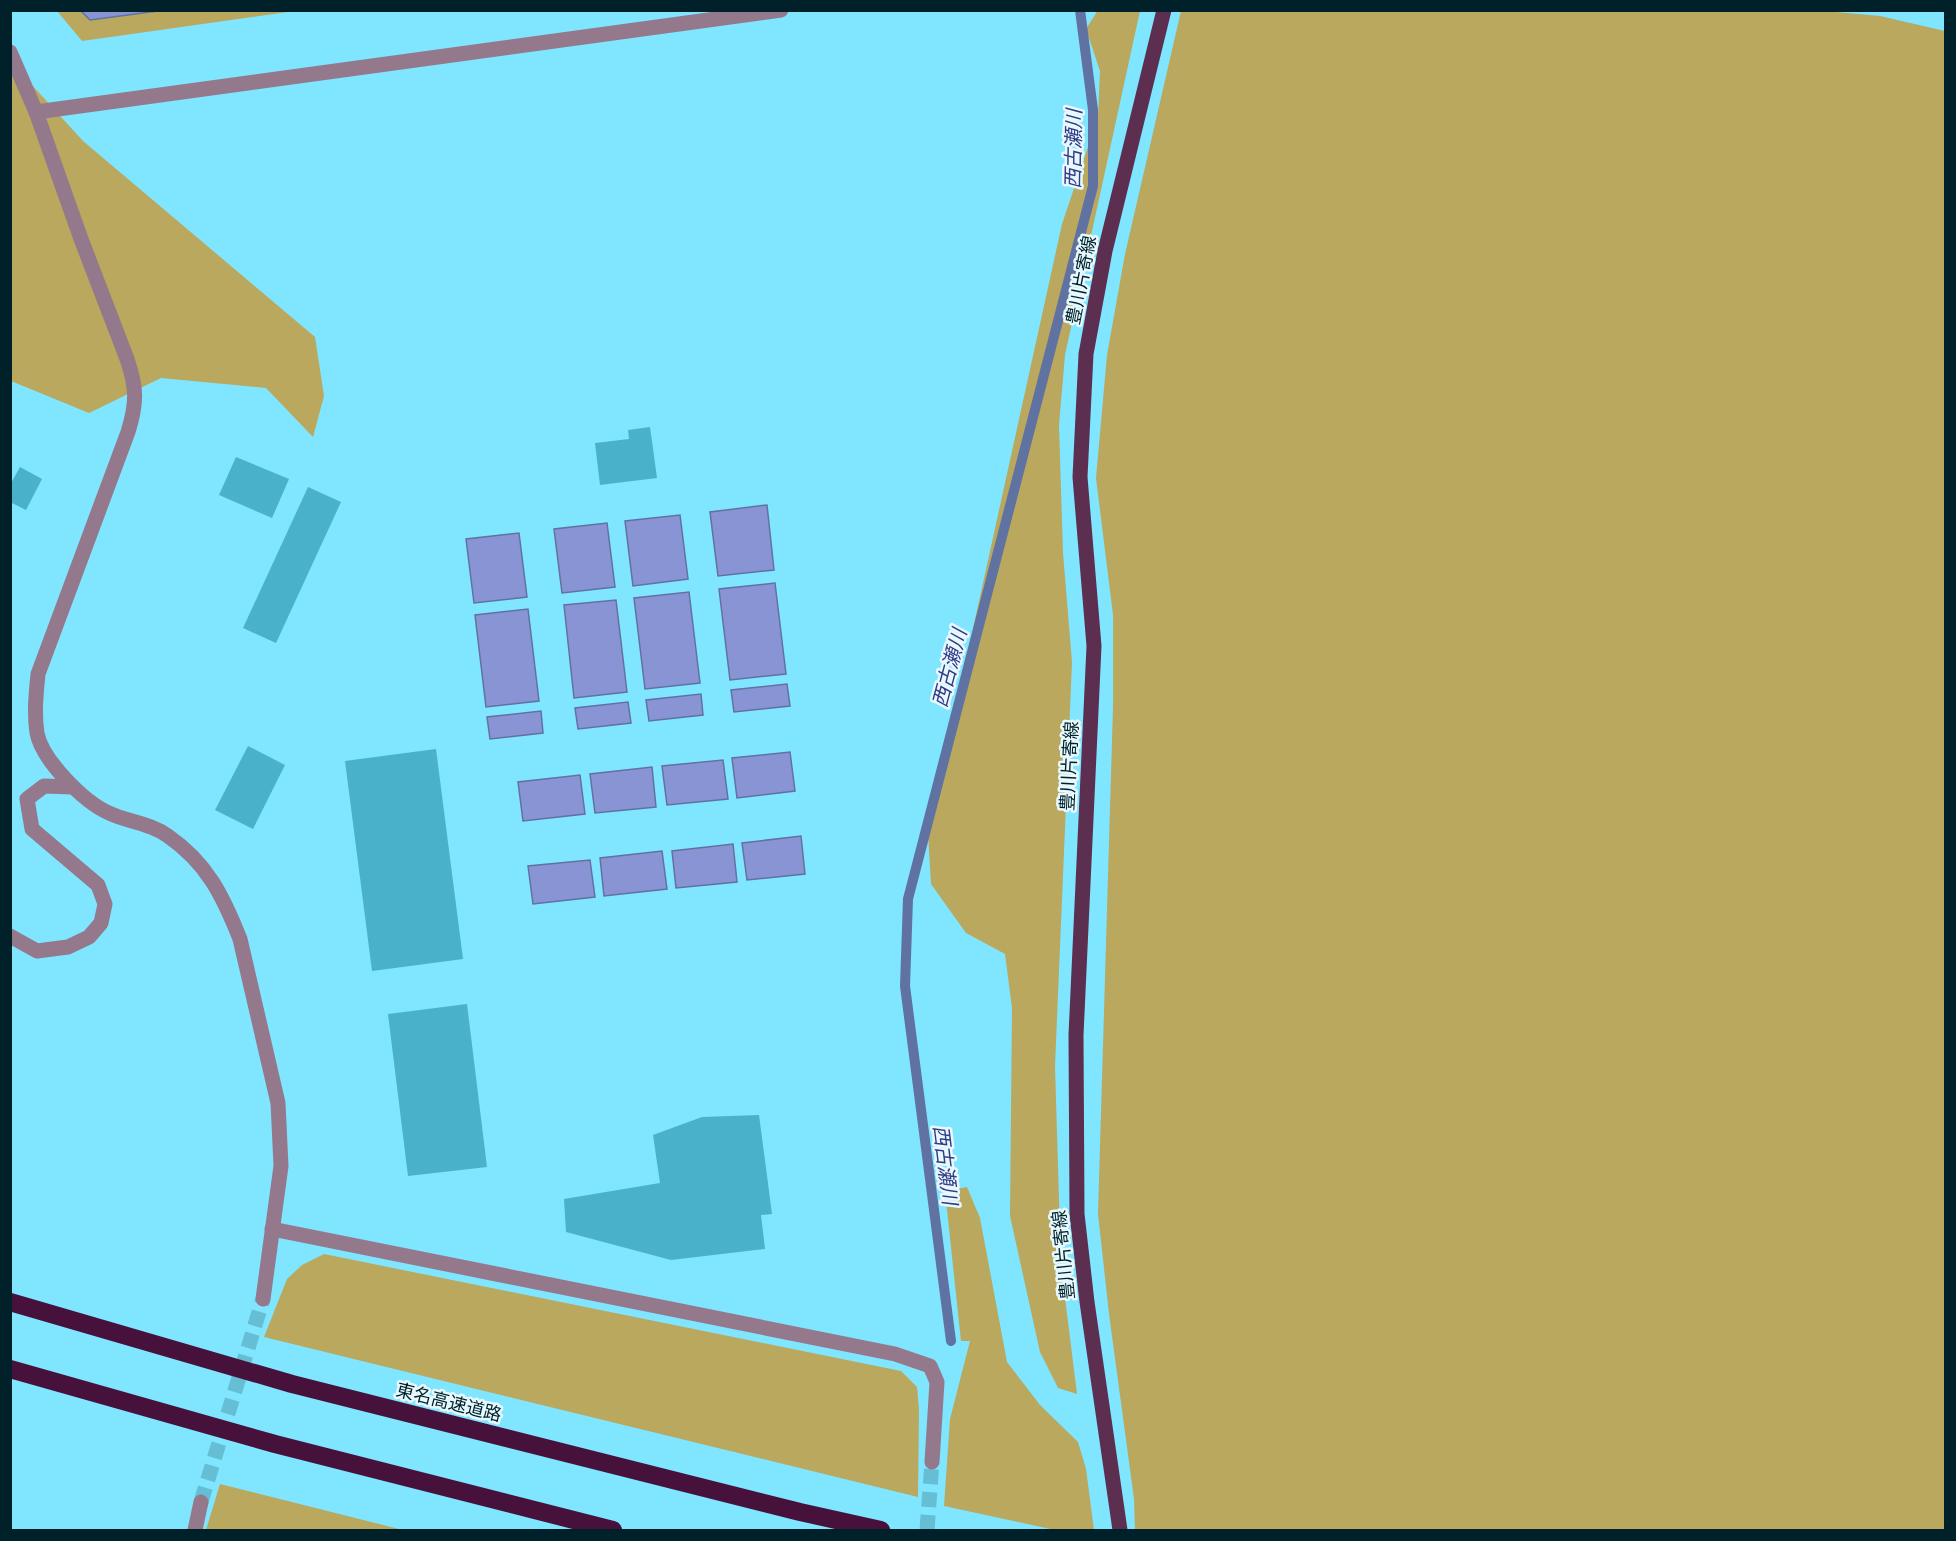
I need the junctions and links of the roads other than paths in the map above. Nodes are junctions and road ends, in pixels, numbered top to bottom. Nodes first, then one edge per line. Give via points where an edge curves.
1 (781, 10) edge
2 (1164, 10) edge
3 (10, 52) edge
4 (36, 112) junction
5 (73, 787) junction
6 (10, 936) edge
7 (272, 1229) junction
8 (263, 1299) tunnel mouth
9 (10, 1302) edge
10 (10, 1369) edge
11 (932, 1462) tunnel mouth
12 (201, 1502) tunnel mouth
13 (195, 1530) edge
14 (614, 1530) edge
15 (881, 1530) edge
16 (1120, 1530) edge

1 - 4 street
2 - 16 main road, 豊川片寄線 via 1105,251 1090,331 1080,477 1094,646 1076,1035 1077,1214
3 - 4 street
4 - 5 street via 127,359 136,396 128,432 38,674 37,736 48,759
5 - 6 street via 44,786 27,799 32,829 98,885 105,904 101,923 89,937 68,946 37,951
5 - 7 street via 106,811 147,824 168,836 194,858 218,887 230,913 240,939 278,1103 281,1166
7 - 8 street
7 - 11 street via 896,1354 930,1366 937,1382
9 - 15 highway, 東名高速道路 via 292,1384
10 - 14 highway via 275,1444
12 - 13 street

